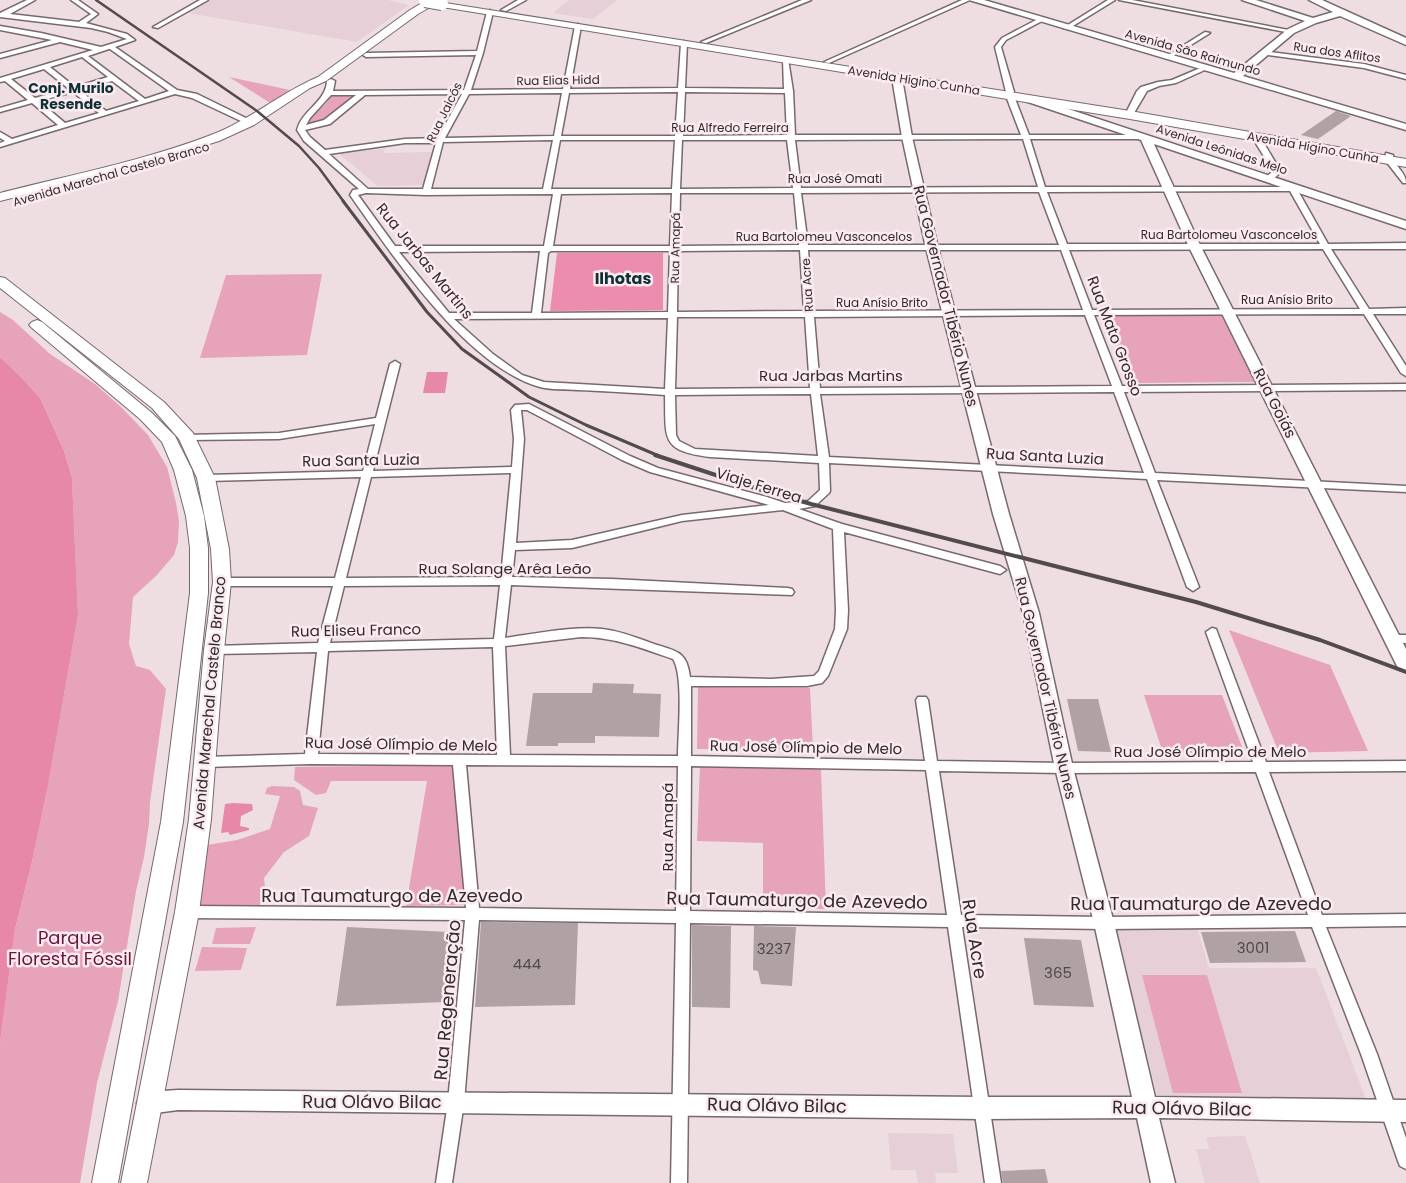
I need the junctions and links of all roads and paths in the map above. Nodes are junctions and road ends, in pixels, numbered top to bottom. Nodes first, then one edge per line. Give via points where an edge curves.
1 (19, 0) edge
2 (74, 0) edge
3 (205, 0) edge
4 (409, 0) edge
5 (421, 0) edge
6 (523, 0) edge
7 (808, 0) edge
8 (967, 0) edge
9 (974, 0) edge
10 (1112, 0) edge
11 (1122, 0) edge
12 (1247, 0) edge
13 (1314, 0) edge
14 (30, 1) edge
15 (425, 1) edge
16 (442, 1) edge
17 (463, 4) edge
18 (504, 10) junction
19 (490, 12) junction
20 (1342, 12) junction
21 (1, 15) edge
22 (1040, 20) junction
23 (1313, 21) junction
24 (79, 25) junction
25 (578, 26) junction
26 (156, 27) dead end
27 (1066, 28) junction
28 (1, 29) edge
29 (1291, 32) junction
30 (1207, 34) dead end
31 (60, 39) junction
32 (704, 42) junction
33 (1406, 42) edge
34 (684, 43) junction
35 (112, 48) junction
36 (104, 50) junction
37 (480, 53) junction
38 (1263, 53) junction
39 (366, 55) junction
40 (0, 56) edge
41 (84, 56) junction
42 (1168, 57) junction
43 (786, 60) junction
44 (827, 62) junction
45 (46, 66) junction
46 (1205, 68) junction
47 (901, 76) junction
48 (1235, 77) junction
49 (1406, 77) edge
50 (114, 78) junction
51 (3, 79) edge
52 (318, 83) junction
53 (75, 89) junction
54 (680, 90) junction
55 (564, 91) junction
56 (789, 91) junction
57 (175, 92) junction
58 (467, 92) junction
59 (328, 93) junction
60 (363, 93) junction
61 (1010, 94) junction
62 (1029, 99) junction
63 (33, 100) junction
64 (144, 101) junction
65 (0, 110) edge
66 (104, 113) junction
67 (1131, 113) junction
68 (246, 120) dead end
69 (1092, 121) junction
70 (63, 125) junction
71 (1406, 127) edge
72 (301, 128) junction
73 (0, 134) edge
74 (907, 137) junction
75 (1026, 137) junction
76 (1256, 137) junction
77 (556, 138) junction
78 (680, 138) junction
79 (791, 138) junction
80 (1142, 138) junction
81 (440, 141) junction
82 (11, 142) junction
83 (0, 145) edge
84 (323, 153) junction
85 (1389, 157) junction
86 (1406, 158) edge
87 (1406, 163) edge
88 (1272, 176) junction
89 (1406, 182) edge
90 (1292, 187) junction
91 (1168, 188) junction
92 (797, 189) junction
93 (919, 189) junction
94 (1042, 189) junction
95 (676, 190) junction
96 (366, 191) junction
97 (547, 191) junction
98 (557, 191) junction
99 (426, 193) junction
100 (0, 197) edge
101 (0, 206) edge
102 (1406, 218) edge
103 (1406, 225) edge
104 (1325, 246) junction
105 (1406, 246) edge
106 (1064, 247) junction
107 (1194, 247) junction
108 (804, 248) junction
109 (932, 248) junction
110 (393, 249) junction
111 (674, 249) junction
112 (546, 250) junction
113 (2, 289) edge
114 (1367, 311) junction
115 (1228, 312) junction
116 (1406, 312) edge
117 (1088, 313) junction
118 (809, 314) junction
119 (949, 314) junction
120 (536, 315) junction
121 (447, 316) junction
122 (673, 316) junction
123 (75, 347) junction
124 (395, 364) dead end
125 (1406, 373) edge
126 (1268, 388) junction
127 (1406, 388) edge
128 (1117, 389) junction
129 (815, 390) junction
130 (969, 390) junction
131 (670, 392) junction
132 (380, 423) junction
133 (187, 437) junction
134 (683, 448) joint
135 (824, 461) junction
136 (989, 468) junction
137 (517, 470) junction
138 (368, 475) junction
139 (1152, 476) junction
140 (206, 478) junction
141 (1315, 484) junction
142 (1406, 489) edge
143 (785, 508) junction
144 (838, 527) junction
145 (510, 547) junction
146 (1000, 570) dead end
147 (506, 581) junction
148 (222, 582) junction
149 (340, 584) junction
150 (1192, 587) dead end
151 (788, 592) dead end
152 (1212, 632) dead end
153 (1399, 639) edge
154 (499, 644) junction
155 (323, 646) junction
156 (214, 650) junction
157 (1406, 666) edge
158 (685, 681) junction
159 (922, 700) dead end
160 (311, 759) junction
161 (458, 760) junction
162 (504, 761) junction
163 (684, 761) junction
164 (205, 762) junction
165 (931, 766) junction
166 (1261, 766) junction
167 (1406, 766) edge
168 (1064, 768) junction
169 (200, 819) junction
170 (172, 822) junction
171 (187, 912) junction
172 (473, 914) junction
173 (682, 917) junction
174 (1406, 920) edge
175 (954, 921) junction
176 (1317, 921) junction
177 (1104, 923) junction
178 (456, 1102) junction
179 (148, 1103) junction
180 (681, 1104) junction
181 (1145, 1107) junction
182 (983, 1108) junction
183 (1397, 1111) edge
184 (1406, 1161) edge
185 (105, 1183) edge
186 (134, 1183) edge
187 (444, 1183) edge
188 (679, 1183) edge
189 (993, 1183) edge
190 (1163, 1183) edge

1 - 14 street
2 - 24 street via 95,14
3 - 26 street
4 - 52 main road via 413,6 305,84
5 - 15 main road, Avenida Higino Cunha
6 - 18 street
7 - 32 street
8 - 44 street
9 - 22 street, Avenida São Raimundo
10 - 27 street
11 - 29 street
12 - 23 street
13 - 20 street
14 - 21 street
15 - 16 main road, Avenida Higino Cunha, bridge
16 - 17 main road, Avenida Higino Cunha
16 - 52 main road, Avenida Marechal Castelo Branco via 414,12
17 - 18 main road, Avenida Higino Cunha
17 - 19 main road, Avenida Higino Cunha
17 - 39 main road via 431,9
18 - 32 main road, Avenida Higino Cunha
19 - 25 main road, Avenida Higino Cunha
19 - 37 street, Rua Jaicós
20 - 23 street
20 - 33 street
21 - 24 street
22 - 27 street, Avenida São Raimundo
22 - 61 street, Rua Mato Grosso via 999,44
23 - 29 street
24 - 35 street via 121,34 132,40
25 - 34 main road, Avenida Higino Cunha
25 - 55 street
27 - 42 street, Avenida São Raimundo
28 - 31 street
29 - 38 street
30 - 42 street
31 - 36 street
31 - 40 street
32 - 44 main road, Avenida Higino Cunha
34 - 43 main road, Avenida Higino Cunha
34 - 54 street, Rua Amapá
35 - 36 street
35 - 57 street
36 - 41 street
37 - 39 street
37 - 58 street, Rua Jaicós
38 - 48 street
38 - 49 street, Rua dos Aflitos via 1364,66
39 - 52 main road
41 - 45 street
41 - 50 street
42 - 46 street, Avenida São Raimundo
43 - 47 main road, Avenida Higino Cunha
43 - 56 street, Rua Acre
44 - 47 main road, Avenida Higino Cunha
45 - 51 street
45 - 53 street
46 - 48 street, Avenida São Raimundo
46 - 67 street via 1174,82 1144,89
47 - 61 main road, Avenida Higino Cunha
47 - 74 street, Rua Governador Tibério Nunes
48 - 71 street, Avenida São Raimundo
50 - 53 street
50 - 64 street
51 - 63 street
52 - 59 street via 331,86
52 - 100 main road, Avenida Marechal Castelo Branco via 215,138
52 - 101 main road, Avenida Marechal Castelo Branco via 265,123 224,142 165,162
53 - 63 street
53 - 66 street
54 - 55 street, Rua Elias Hidd
54 - 56 street, Rua Elias Hidd
54 - 78 street, Rua Amapá
55 - 58 street, Rua Elias Hidd
55 - 77 street
56 - 79 street, Rua Acre
57 - 64 street
57 - 68 street via 194,96
58 - 60 street, Rua Elias Hidd
58 - 81 street, Rua Jaicós
59 - 60 street, Rua Elias Hidd
59 - 72 street via 308,114
60 - 72 street via 327,122
61 - 62 main road, Avenida Higino Cunha
61 - 67 main road, Avenida Higino Cunha
61 - 75 street, Rua Mato Grosso
62 - 67 main road, Avenida Higino Cunha
62 - 69 street, Avenida Leônidas Melo
63 - 65 street
63 - 70 street
64 - 66 street
66 - 70 street
67 - 69 street via 1115,124
67 - 76 main road, Avenida Higino Cunha
67 - 85 main road, Avenida Higino Cunha
67 - 88 street, Avenida Leônidas Melo via 1136,125 1147,133
69 - 80 street, Avenida Leônidas Melo
70 - 82 street
72 - 84 street via 307,139
73 - 82 street
74 - 75 street, Rua Alfredo Ferreira
74 - 79 street, Rua Alfredo Ferreira
74 - 93 street, Rua Governador Tibério Nunes
75 - 80 street, Rua Alfredo Ferreira
75 - 94 street, Rua Mato Grosso
76 - 85 main road, Avenida Higino Cunha
76 - 88 street via 1276,171
77 - 78 street, Rua Alfredo Ferreira
77 - 81 street, Rua Alfredo Ferreira
77 - 97 street
78 - 79 street, Rua Alfredo Ferreira
78 - 95 street, Rua Amapá
79 - 92 street, Rua Acre
80 - 88 street, Avenida Leônidas Melo
80 - 91 street, Rua Goiás
81 - 84 street, Rua Alfredo Ferreira via 384,143
81 - 99 street, Rua Jaicós
82 - 83 street
84 - 96 street
85 - 86 main road, Avenida Higino Cunha
85 - 87 main road, Avenida Higino Cunha
85 - 89 street
88 - 90 street, Avenida Leônidas Melo
88 - 102 street, Avenida Leônidas Melo
90 - 91 street, Rua José Omati
90 - 103 street, Avenida Leônidas Melo
90 - 104 street
91 - 94 street, Rua José Omati
91 - 107 street, Rua Goiás
92 - 93 street, Rua José Omati
92 - 95 street, Rua José Omati
92 - 108 street, Rua Acre
93 - 94 street, Rua José Omati
93 - 109 street, Rua Governador Tibério Nunes
94 - 106 street, Rua Mato Grosso
95 - 98 street, Rua José Omati via 615,187
95 - 111 street, Rua Amapá
96 - 99 street, Rua José Omati
96 - 110 street, Rua Jarbas Martins via 354,195
97 - 98 street, Rua José Omati
97 - 99 street, Rua José Omati
98 - 112 street
104 - 105 street, Rua Bartolomeu Vasconcelos
104 - 107 street, Rua Bartolomeu Vasconcelos
104 - 114 street
106 - 107 street, Rua Bartolomeu Vasconcelos
106 - 109 street, Rua Bartolomeu Vasconcelos
106 - 117 street, Rua Mato Grosso
107 - 115 street, Rua Goiás
108 - 109 street, Rua Bartolomeu Vasconcelos
108 - 111 street, Rua Bartolomeu Vasconcelos
108 - 118 street, Rua Acre
109 - 119 street, Rua Governador Tibério Nunes
110 - 112 street, Rua Bartolomeu Vasconcelos
110 - 121 street, Rua Jarbas Martins
111 - 112 street, Rua Bartolomeu Vasconcelos
111 - 122 street, Rua Amapá
112 - 120 street
113 - 123 main road, Avenida Marechal Castelo Branco
114 - 115 street, Rua Anísio Brito
114 - 116 street, Rua Anísio Brito
114 - 125 street
115 - 117 street, Rua Anísio Brito
115 - 126 street, Rua Goiás
117 - 119 street, Rua Anísio Brito
117 - 128 street, Rua Mato Grosso
118 - 119 street, Rua Anísio Brito
118 - 122 street, Rua Anísio Brito
118 - 129 street, Rua Acre
119 - 130 street, Rua Governador Tibério Nunes
120 - 121 street, Rua Anísio Brito
120 - 122 street, Rua Anísio Brito
121 - 131 street, Rua Jarbas Martins via 490,356 531,382 556,387
122 - 131 street, Rua Amapá
123 - 133 main road, Avenida Marechal Castelo Branco via 158,404
123 - 170 main road, Avenida Marechal Castelo Branco via 169,440 183,470 195,516 199,593
124 - 132 street
126 - 127 street, Rua Jarbas Martins
126 - 128 street, Rua Jarbas Martins
126 - 141 street, Rua Goiás
128 - 130 street, Rua Jarbas Martins
128 - 139 street, Rua Mato Grosso
129 - 130 street, Rua Jarbas Martins
129 - 131 street, Rua Jarbas Martins
129 - 135 street, Rua Acre
130 - 136 street, Rua Governador Tibério Nunes
131 - 134 street, Rua Amapá via 671,435
132 - 133 street via 279,436
132 - 138 street
133 - 140 main road, Avenida Marechal Castelo Branco
134 - 135 street, Rua Santa Luzia via 710,454
135 - 136 street, Rua Santa Luzia
135 - 143 street, Rua Acre via 825,491 810,504
136 - 139 street, Rua Santa Luzia
136 - 168 street, Rua Governador Tibério Nunes via 1031,613
137 - 138 street, Rua Santa Luzia
137 - 143 street, Viaje Ferrea via 519,439 516,410 529,407 654,470 732,490
137 - 145 street
138 - 140 street, Rua Santa Luzia
138 - 149 street
139 - 141 street, Rua Santa Luzia
139 - 150 street, Rua Mato Grosso
140 - 148 main road, Avenida Marechal Castelo Branco via 220,549
141 - 142 street, Rua Santa Luzia
141 - 153 street, Rua Goiás
143 - 144 street, Viaje Ferrea
143 - 145 street via 682,518 572,544
144 - 146 street, Viaje Ferrea
144 - 158 street via 841,629 824,673 818,680
145 - 147 street
147 - 149 street, Rua Solange Arêa Leão
147 - 151 street, Rua Solange Arêa Leão
147 - 154 street
148 - 149 street, Rua Solange Arêa Leão
148 - 156 main road, Avenida Marechal Castelo Branco
149 - 155 street
152 - 166 street
153 - 157 street, Rua Goiás
154 - 155 street, Rua Eliseu Franco
154 - 158 street, Rua Amapá via 602,633 677,656 683,664
154 - 162 street
155 - 156 street, Rua Eliseu Franco
155 - 160 street
156 - 164 main road, Avenida Marechal Castelo Branco
158 - 163 street, Rua Amapá
159 - 165 street, Rua Acre
160 - 161 street, Rua José Olímpio de Melo
160 - 164 street, Rua José Olímpio de Melo
161 - 162 street, Rua José Olímpio de Melo
161 - 172 street, Rua Regeneração
162 - 163 street, Rua José Olímpio de Melo
163 - 165 street, Rua José Olímpio de Melo
163 - 173 street, Rua Amapá
164 - 169 main road, Avenida Marechal Castelo Branco
165 - 168 street, Rua José Olímpio de Melo
165 - 175 street, Rua Acre
166 - 167 street, Rua José Olímpio de Melo
166 - 168 street, Rua José Olímpio de Melo
166 - 176 street
168 - 177 street, Rua Governador Tibério Nunes
169 - 170 main road
169 - 171 main road, Avenida Marechal Castelo Branco
170 - 185 main road, Avenida Marechal Castelo Branco
171 - 172 street, Rua Taumaturgo de Azevedo
171 - 179 main road, Avenida Marechal Castelo Branco
172 - 173 street, Rua Taumaturgo de Azevedo
172 - 178 street, Rua Regeneração
173 - 175 street, Rua Taumaturgo de Azevedo
173 - 180 street, Rua Amapá
174 - 176 street, Rua Taumaturgo de Azevedo
175 - 177 street, Rua Taumaturgo de Azevedo
175 - 182 street, Rua Acre
176 - 177 street, Rua Taumaturgo de Azevedo
176 - 183 street via 1369,1054
177 - 181 street, Rua Governador Tibério Nunes
178 - 179 street, Rua Olávo Bilac via 178,1100
178 - 180 street, Rua Olávo Bilac
178 - 187 street, Rua Regeneração
179 - 186 main road, Avenida Marechal Castelo Branco
180 - 182 street, Rua Olávo Bilac
180 - 188 street, Rua Amapá
181 - 182 street, Rua Olávo Bilac
181 - 183 street, Rua Olávo Bilac
181 - 190 street, Rua Governador Tibério Nunes
182 - 189 street, Rua Acre
183 - 184 street

